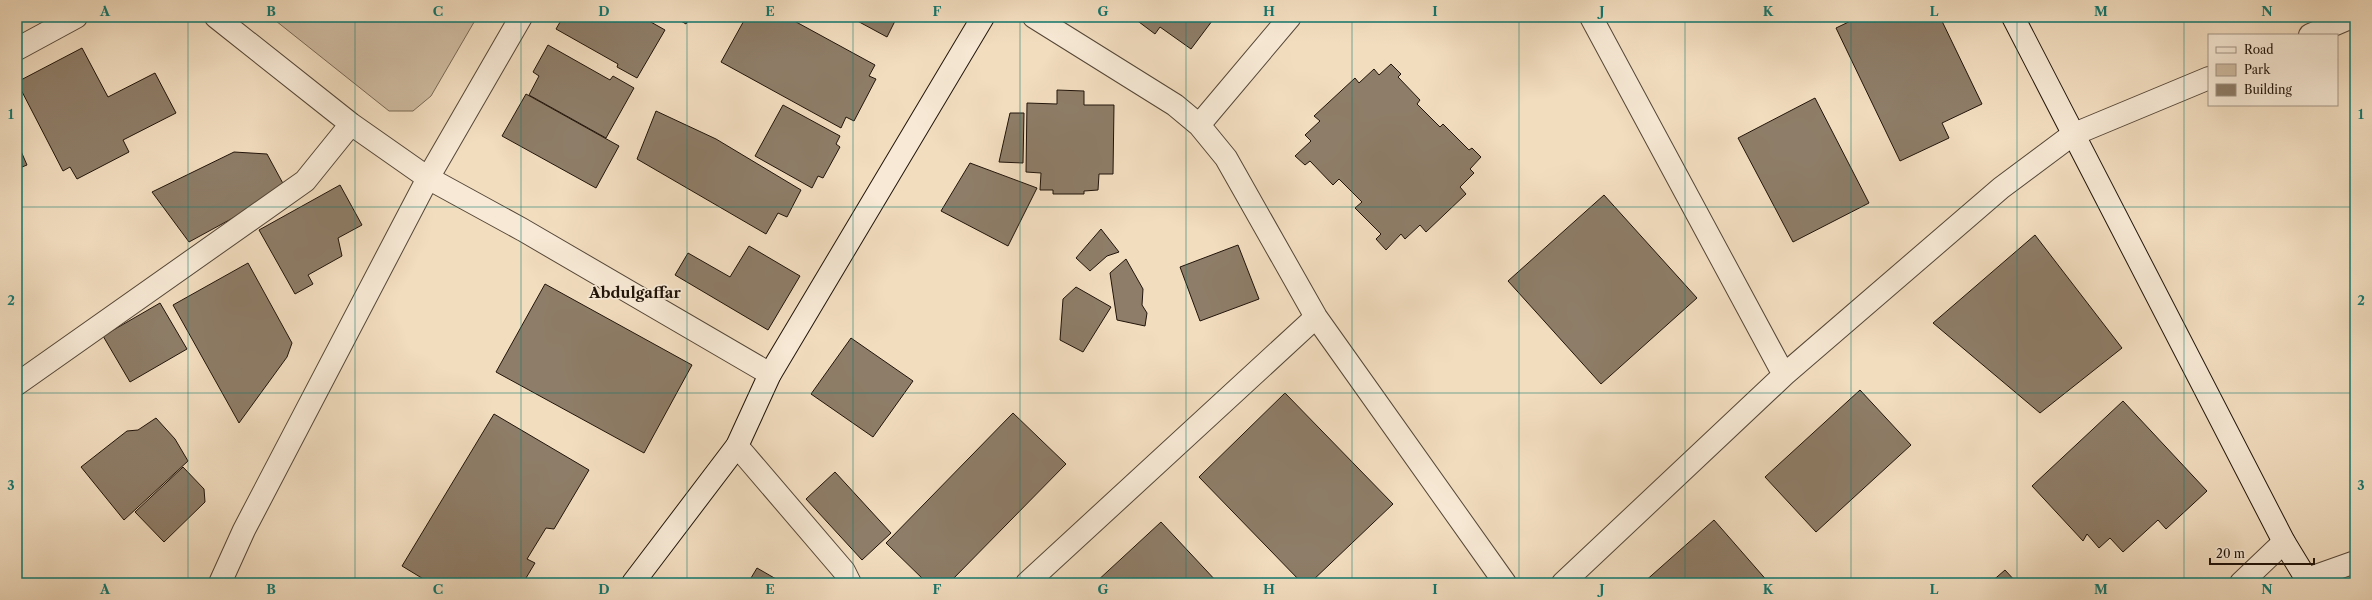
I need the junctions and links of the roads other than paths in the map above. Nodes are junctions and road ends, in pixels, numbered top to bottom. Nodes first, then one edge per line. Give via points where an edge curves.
1 (76, 17) edge
2 (216, 17) edge
3 (521, 17) edge
4 (983, 17) edge
5 (1034, 17) edge
6 (1290, 17) edge
7 (1591, 17) edge
8 (2013, 17) edge
9 (2352, 17) edge
10 (2312, 34) edge
11 (17, 49) edge
12 (2208, 78) edge
13 (350, 124) junction
14 (1199, 125) junction
15 (2072, 135) junction
16 (428, 178) junction
17 (1316, 317) junction
18 (770, 374) junction
19 (1784, 375) junction
20 (17, 384) edge
21 (737, 446) junction
22 (2284, 542) junction
23 (2355, 562) edge
24 (2308, 581) edge
25 (220, 583) edge
26 (633, 583) edge
27 (850, 583) edge
28 (1027, 583) edge
29 (1505, 583) edge
30 (1563, 583) edge
31 (2241, 583) edge

1 - 11 street
2 - 13 street
3 - 16 street
4 - 18 street
5 - 14 street via 1175,106
6 - 14 street
7 - 19 street
8 - 15 street
9 - 10 street
12 - 15 street
13 - 16 street
13 - 20 street via 306,180
14 - 17 street via 1226,158
15 - 19 street via 2001,188
15 - 22 street
16 - 18 street via 523,230
16 - 25 street via 244,530
17 - 28 street
17 - 29 street
18 - 21 street
19 - 30 street
21 - 26 street
21 - 27 street via 844,571
22 - 24 street
22 - 31 street
23 - 24 street

